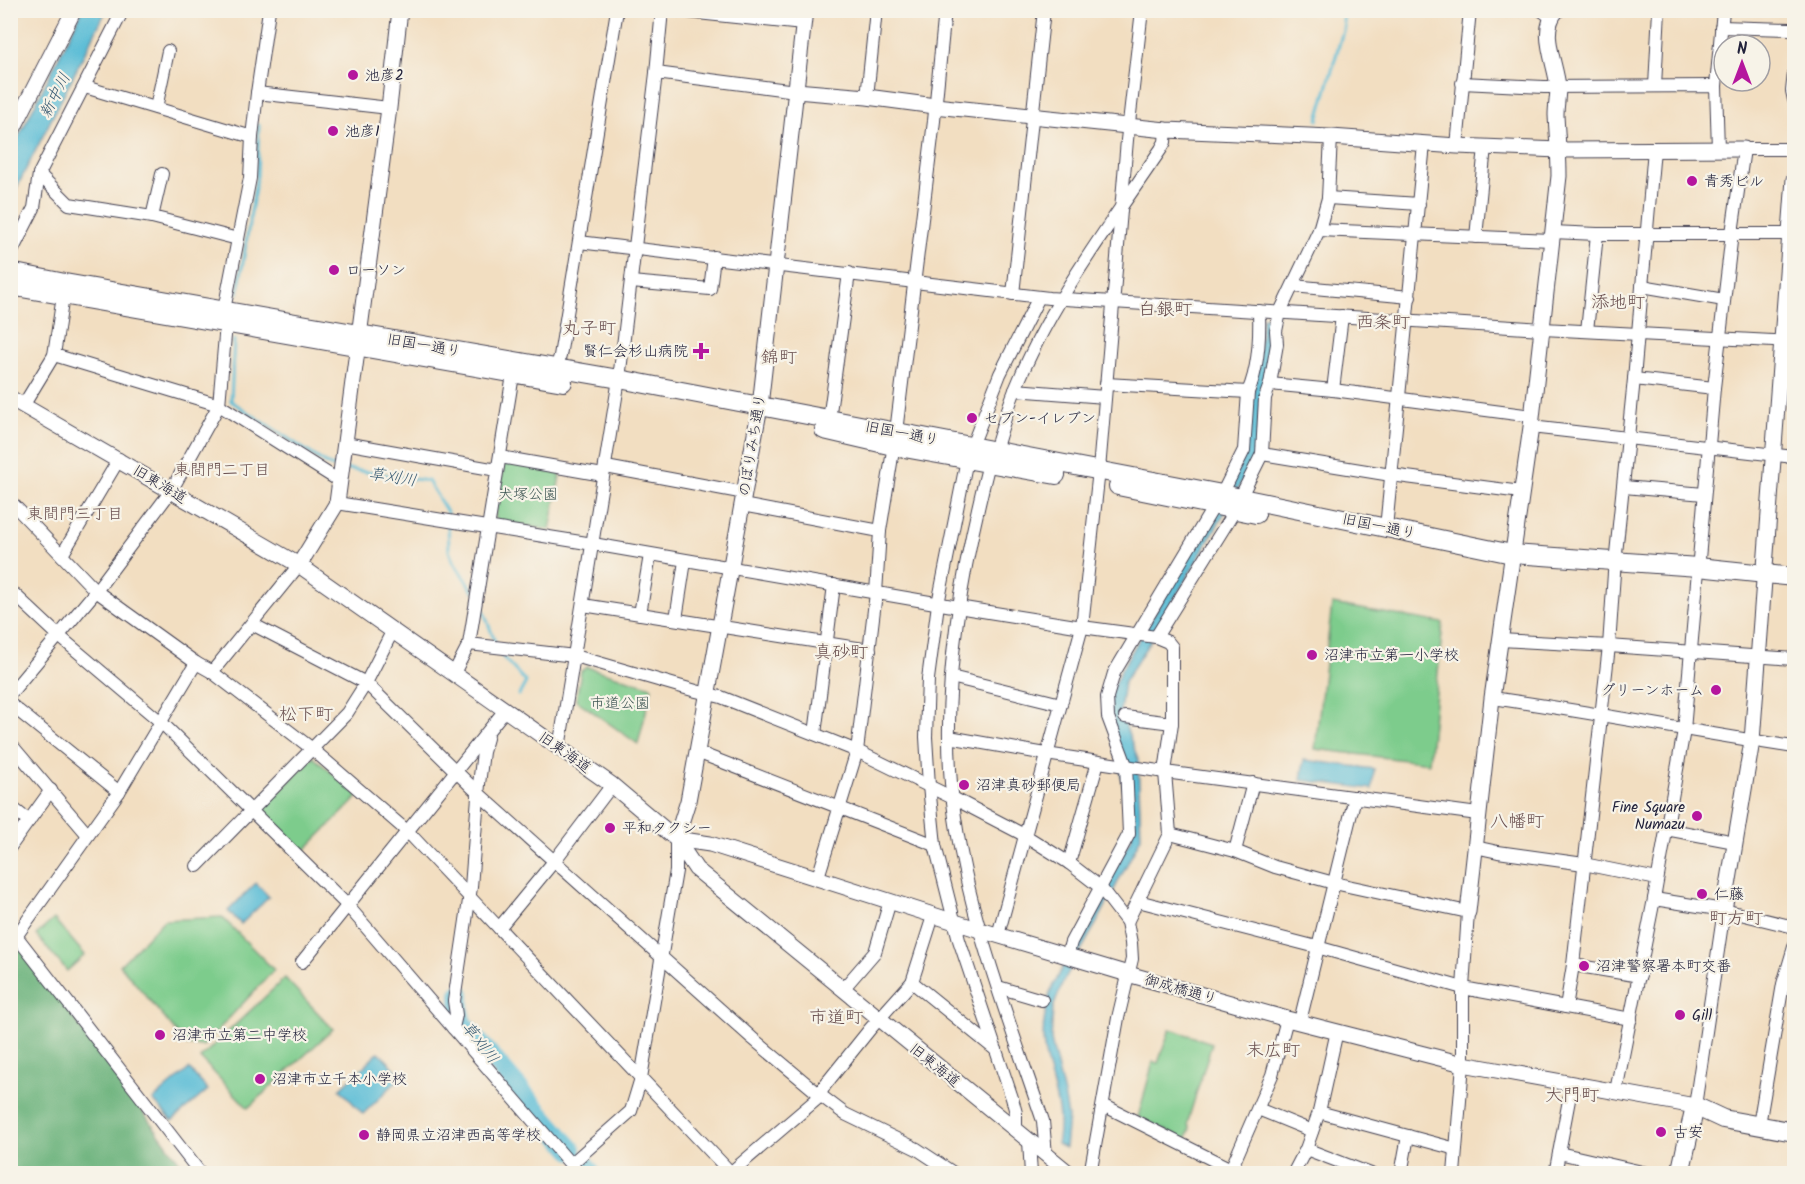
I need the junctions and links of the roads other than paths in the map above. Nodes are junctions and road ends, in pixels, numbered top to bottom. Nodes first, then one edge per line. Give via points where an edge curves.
1 (74, 10) edge
2 (123, 10) edge
3 (269, 10) edge
4 (400, 10) edge
5 (617, 10) edge
6 (662, 10) edge
7 (669, 10) edge
8 (876, 10) edge
9 (945, 10) edge
10 (1044, 10) edge
11 (1142, 10) edge
12 (1470, 10) edge
13 (1659, 10) edge
14 (1723, 10) edge
15 (1550, 13) edge
16 (804, 17) edge
17 (1721, 27) junction
18 (1794, 32) edge
19 (1720, 33) edge
20 (168, 51) dead end
21 (656, 73) junction
22 (1794, 73) edge
23 (1462, 83) junction
24 (1655, 86) junction
25 (1712, 86) edge
26 (85, 87) junction
27 (1558, 87) junction
28 (796, 90) junction
29 (257, 93) junction
30 (1716, 93) edge
31 (867, 97) junction
32 (1794, 100) edge
33 (935, 106) junction
34 (156, 108) junction
35 (389, 108) junction
36 (1032, 116) junction
37 (1129, 127) junction
38 (1167, 130) junction
39 (10, 135) edge
40 (252, 137) junction
41 (1331, 137) junction
42 (1424, 144) junction
43 (1457, 146) junction
44 (1485, 147) junction
45 (1654, 149) junction
46 (1718, 149) junction
47 (1744, 149) junction
48 (1794, 149) edge
49 (1559, 150) junction
50 (39, 174) junction
51 (162, 174) dead end
52 (1794, 179) edge
53 (1328, 198) junction
54 (1419, 204) junction
55 (1121, 208) junction
56 (152, 217) junction
57 (1319, 230) junction
58 (1732, 233) junction
59 (1597, 234) junction
60 (1648, 234) junction
61 (1792, 234) edge
62 (1416, 235) junction
63 (1552, 236) junction
64 (1476, 237) junction
65 (238, 239) junction
66 (579, 242) junction
67 (635, 248) junction
68 (10, 255) edge
69 (714, 257) junction
70 (776, 264) junction
71 (10, 272) edge
72 (849, 273) junction
73 (914, 281) junction
74 (631, 282) junction
75 (10, 286) edge
76 (1293, 286) junction
77 (1642, 286) junction
78 (1013, 294) junction
79 (63, 296) junction
80 (1038, 297) junction
81 (1410, 297) junction
82 (1062, 298) junction
83 (1724, 300) junction
84 (1113, 302) junction
85 (1259, 311) junction
86 (1280, 312) junction
87 (1342, 316) junction
88 (225, 317) junction
89 (1408, 320) junction
90 (1543, 329) junction
91 (1587, 331) junction
92 (1638, 334) junction
93 (1720, 337) junction
94 (358, 341) junction
95 (1788, 342) edge
96 (54, 355) junction
97 (556, 369) junction
98 (513, 375) junction
99 (1634, 379) junction
100 (1270, 384) junction
101 (618, 385) junction
102 (1714, 388) junction
103 (1015, 390) junction
104 (1333, 390) junction
105 (1106, 391) junction
106 (1248, 392) junction
107 (1399, 399) junction
108 (15, 405) edge
109 (219, 405) junction
110 (759, 411) junction
111 (1532, 421) junction
112 (828, 425) junction
113 (1628, 438) junction
114 (895, 439) junction
115 (345, 443) junction
116 (1709, 448) junction
117 (970, 452) junction
118 (1262, 454) junction
119 (1774, 454) junction
120 (500, 457) junction
121 (992, 457) junction
122 (1794, 457) edge
123 (119, 459) junction
124 (497, 470) junction
125 (605, 471) junction
126 (1391, 475) junction
127 (1098, 476) junction
128 (341, 482) junction
129 (1624, 487) junction
130 (171, 490) junction
131 (1521, 492) junction
132 (1704, 494) junction
133 (743, 499) junction
134 (10, 501) edge
135 (337, 502) junction
136 (1226, 502) junction
137 (488, 527) junction
138 (1386, 528) junction
139 (880, 531) junction
140 (593, 544) junction
141 (62, 555) junction
142 (650, 555) junction
143 (1512, 560) junction
144 (685, 561) junction
145 (299, 565) junction
146 (1615, 567) junction
147 (731, 568) junction
148 (1697, 573) junction
149 (1794, 577) edge
150 (1765, 580) junction
151 (834, 585) junction
152 (1794, 589) edge
153 (10, 590) edge
154 (96, 591) junction
155 (876, 593) junction
156 (938, 604) junction
157 (583, 605) junction
158 (960, 608) junction
159 (640, 614) junction
160 (676, 619) junction
161 (252, 624) junction
162 (720, 626) junction
163 (1082, 627) junction
164 (392, 632) junction
165 (1137, 634) junction
166 (59, 636) junction
167 (1156, 637) junction
168 (1500, 640) junction
169 (826, 643) junction
170 (469, 644) junction
171 (1609, 646) junction
172 (870, 650) junction
173 (1691, 652) junction
174 (575, 656) junction
175 (1759, 657) junction
176 (1794, 659) edge
177 (196, 663) junction
178 (212, 672) junction
179 (454, 673) junction
180 (951, 677) junction
181 (366, 683) junction
182 (10, 694) edge
183 (707, 694) junction
184 (1492, 698) junction
185 (10, 704) edge
186 (1061, 704) junction
187 (505, 710) junction
188 (1600, 714) junction
189 (1125, 717) dead end
190 (162, 723) junction
191 (1172, 723) junction
192 (1684, 730) junction
193 (488, 732) junction
194 (815, 734) junction
195 (949, 737) junction
196 (1752, 741) junction
197 (1794, 747) edge
198 (311, 748) junction
199 (559, 748) junction
200 (857, 751) junction
201 (697, 752) junction
202 (10, 753) edge
203 (1046, 754) junction
204 (1098, 762) junction
205 (1126, 765) junction
206 (456, 771) junction
207 (1166, 772) junction
208 (1253, 783) junction
209 (612, 786) junction
210 (929, 786) junction
211 (51, 790) junction
212 (120, 792) junction
213 (478, 793) junction
214 (1355, 797) junction
215 (953, 798) junction
216 (10, 806) edge
217 (840, 807) junction
218 (251, 810) junction
219 (1478, 814) junction
220 (29, 821) junction
221 (1666, 829) junction
222 (408, 832) junction
223 (1170, 834) junction
224 (88, 835) junction
225 (1026, 836) junction
226 (676, 839) junction
227 (1735, 842) junction
228 (935, 845) junction
229 (10, 847) edge
230 (1475, 847) junction
231 (1235, 851) junction
232 (555, 860) junction
233 (1069, 863) junction
234 (1584, 864) junction
235 (197, 866) dead end
236 (818, 878) junction
237 (1657, 879) junction
238 (1334, 883) junction
239 (1100, 886) junction
240 (469, 897) junction
241 (1654, 899) junction
242 (1138, 901) junction
243 (890, 902) junction
244 (347, 905) junction
245 (1724, 910) junction
246 (1467, 912) junction
247 (933, 916) junction
248 (955, 922) junction
249 (1127, 922) junction
250 (1794, 927) edge
251 (499, 928) junction
252 (980, 930) junction
253 (14, 931) edge
254 (998, 935) junction
255 (1317, 947) junction
256 (1794, 947) edge
257 (661, 956) junction
258 (1072, 958) junction
259 (302, 962) dead end
260 (1573, 965) junction
261 (1128, 974) junction
262 (1640, 976) junction
263 (912, 982) junction
264 (998, 987) junction
265 (1463, 988) junction
266 (843, 989) junction
267 (1042, 1000) dead end
268 (1566, 1007) junction
269 (879, 1019) junction
270 (1631, 1019) junction
271 (1293, 1020) junction
272 (453, 1028) junction
273 (1337, 1031) junction
274 (997, 1050) junction
275 (1463, 1064) junction
276 (641, 1078) junction
277 (1572, 1083) junction
278 (1616, 1091) junction
279 (820, 1095) junction
280 (1103, 1105) junction
281 (1695, 1106) junction
282 (1258, 1109) junction
283 (1318, 1112) junction
284 (1761, 1120) junction
285 (1794, 1120) edge
286 (1016, 1130) junction
287 (1312, 1131) junction
288 (1794, 1132) edge
289 (1408, 1136) junction
290 (1029, 1141) junction
291 (1306, 1149) junction
292 (1456, 1149) junction
293 (1558, 1153) junction
294 (1046, 1155) junction
295 (575, 1169) edge
296 (1236, 1171) edge
297 (201, 1173) edge
298 (730, 1173) edge
299 (955, 1173) edge
300 (1031, 1173) edge
301 (1070, 1173) edge
302 (1090, 1173) edge
303 (1293, 1173) edge
304 (1371, 1173) edge
305 (1401, 1173) edge
306 (1454, 1173) edge
307 (1555, 1173) edge
308 (1651, 1173) edge
309 (1680, 1173) edge

1 - 39 street
2 - 26 street
3 - 29 street
4 - 35 street
5 - 66 street
6 - 21 street
7 - 16 street
8 - 31 street
9 - 33 street
10 - 36 street
11 - 37 street
12 - 23 street
13 - 24 street
14 - 17 street
15 - 27 street via 1548,35
16 - 28 street, のぼりみち通り
17 - 18 street
17 - 19 street
20 - 34 street
21 - 28 street
21 - 67 street
22 - 32 street
23 - 27 street
23 - 43 street
24 - 25 street
24 - 27 street
26 - 34 street
26 - 50 street
27 - 49 street
28 - 31 street
28 - 70 street, のぼりみち通り
29 - 35 street
29 - 40 street
30 - 46 street
31 - 33 street
33 - 36 street
33 - 73 street
34 - 40 street
35 - 94 street
36 - 37 street
36 - 78 street
37 - 38 street
37 - 55 street
38 - 41 street
38 - 55 street via 1161,149
40 - 65 street via 250,178
41 - 42 street
41 - 53 street
42 - 43 street
42 - 54 street
43 - 44 street
44 - 49 street
44 - 64 street
45 - 46 street
45 - 49 street
45 - 60 street
46 - 47 street
47 - 48 street
47 - 58 street
49 - 63 street
50 - 56 street via 69,204
50 - 68 street via 34,208
51 - 56 street
52 - 61 street
53 - 54 street
53 - 57 street
54 - 62 street
55 - 82 street
55 - 84 street
56 - 65 street
57 - 62 street
57 - 76 street
58 - 60 street
58 - 61 street
58 - 83 street
59 - 60 street
59 - 63 street
59 - 91 street
60 - 77 street
61 - 95 street
62 - 64 street
62 - 81 street
63 - 64 street
63 - 90 street
65 - 88 street
66 - 67 street
66 - 97 street
67 - 69 street
67 - 74 street
69 - 70 street
69 - 74 street via 711,289
70 - 72 street
70 - 110 street, のぼりみち通り
71 - 88 main road, 旧国一通り
72 - 73 street
72 - 112 street
73 - 78 street
73 - 114 street
74 - 101 street
75 - 79 main road, 旧国一通り
76 - 81 street
76 - 86 street
77 - 83 street
77 - 92 street
78 - 80 street
79 - 88 main road, 旧国一通り
79 - 96 street
80 - 82 street
80 - 117 street via 1000,374
81 - 89 street
82 - 84 street
82 - 103 street
83 - 93 street
84 - 85 street
84 - 105 street
85 - 86 street
85 - 106 street via 1260,343
86 - 87 street
86 - 100 street
87 - 89 street
87 - 104 street
88 - 94 main road, 旧国一通り
88 - 109 street
89 - 90 street
89 - 107 street
90 - 91 street
90 - 111 street
91 - 92 street
92 - 93 street
92 - 99 street
93 - 95 street
93 - 102 street
94 - 97 main road, 旧国一通り
94 - 98 main road, 旧国一通り
94 - 115 street
95 - 119 street
96 - 108 street
96 - 109 street
97 - 101 main road, 旧国一通り
98 - 101 main road, 旧国一通り
98 - 120 street
99 - 102 street
99 - 113 street
100 - 104 street
100 - 118 street via 1265,398
101 - 110 main road, 旧国一通り
101 - 125 street
102 - 116 street
103 - 105 street
103 - 121 street
104 - 107 street
105 - 106 street
105 - 127 street
106 - 136 street via 1244,450
107 - 111 street
107 - 126 street
108 - 123 street, 旧東海道
109 - 128 street
109 - 130 street
110 - 112 main road, 旧国一通り
110 - 133 street, のぼりみち通り
111 - 113 street
111 - 131 street
112 - 114 main road, 旧国一通り
113 - 116 street
113 - 129 street
114 - 117 main road, 旧国一通り
114 - 139 street
115 - 124 street
115 - 128 street
116 - 119 street
116 - 132 street
117 - 121 main road, 旧国一通り
117 - 156 street
118 - 126 street
118 - 136 street
119 - 122 street
119 - 150 street
120 - 124 street
120 - 125 street
121 - 127 main road, 旧国一通り
121 - 158 street via 972,534
123 - 130 street, 旧東海道
123 - 141 street
124 - 137 street
125 - 133 street
125 - 140 street
126 - 131 street
126 - 138 street
127 - 136 main road, 旧国一通り
127 - 163 street
128 - 135 street
129 - 132 street
129 - 146 street
130 - 145 street, 旧東海道
130 - 154 street
131 - 143 street
132 - 148 street
133 - 139 street
133 - 147 street, のぼりみち通り
134 - 141 street
135 - 137 street
135 - 145 street
136 - 138 main road, 旧国一通り
136 - 143 main road, 旧国一通り
136 - 165 street
136 - 167 street
137 - 140 street
137 - 170 street
138 - 143 main road, 旧国一通り
139 - 155 street
140 - 142 street
140 - 157 street
141 - 154 street
142 - 144 street
142 - 159 street
143 - 146 main road, 旧国一通り
143 - 168 street
144 - 147 street
144 - 160 street
145 - 161 street
145 - 164 street, 旧東海道
146 - 148 main road, 旧国一通り
146 - 171 street
147 - 151 street
147 - 162 street, のぼりみち通り
148 - 150 main road, 旧国一通り
148 - 173 street
149 - 150 main road, 旧国一通り
150 - 152 main road, 旧国一通り
150 - 175 street
151 - 155 street
151 - 169 street
153 - 166 street
154 - 166 street
154 - 177 street
155 - 156 street
155 - 172 street
156 - 158 street
156 - 210 street via 928,679
157 - 159 street
157 - 174 street
158 - 163 street
158 - 180 street
159 - 160 street
160 - 162 street
161 - 178 street
161 - 181 street
162 - 169 street
162 - 183 street, のぼりみち通り
163 - 165 street
163 - 186 street
164 - 179 street, 旧東海道
164 - 181 street
165 - 167 street
165 - 205 street via 1114,673 1107,697 1108,717
166 - 182 street
166 - 190 street
167 - 191 street via 1172,647
168 - 171 street
168 - 184 street
169 - 172 street
169 - 194 street
170 - 174 street
170 - 179 street
171 - 173 street
171 - 188 street
172 - 200 street
173 - 175 street
173 - 192 street
174 - 183 street
174 - 199 street
175 - 176 street
175 - 196 street
177 - 178 street
177 - 190 street
178 - 198 street
179 - 187 street, 旧東海道
180 - 186 street
180 - 195 street
181 - 198 street via 346,713
181 - 206 street
183 - 194 street
183 - 201 street, のぼりみち通り
184 - 188 street
184 - 219 street
185 - 212 street
186 - 203 street
187 - 193 street
187 - 199 street, 旧東海道
188 - 192 street
188 - 234 street
189 - 191 street
190 - 212 street
190 - 218 street
191 - 207 street
192 - 196 street
192 - 221 street
193 - 206 street
193 - 213 street
194 - 200 street
195 - 203 street
195 - 215 street
196 - 197 street
196 - 227 street
198 - 218 street
198 - 222 street
199 - 209 street, 旧東海道
200 - 210 street
200 - 217 street
201 - 217 street
201 - 226 street, のぼりみち通り
202 - 211 street via 15,748
203 - 204 street
203 - 225 street
204 - 205 street
204 - 233 street
205 - 207 street
205 - 239 street via 1129,834
206 - 213 street
206 - 222 street
207 - 208 street
207 - 223 street
208 - 214 street
208 - 231 street
209 - 226 street, 旧東海道
209 - 232 street
210 - 215 street
210 - 228 street
211 - 220 street
211 - 224 street
212 - 224 street
213 - 232 street
213 - 240 street
214 - 219 street
214 - 238 street
215 - 225 street
215 - 252 street
216 - 220 street
217 - 228 street
217 - 236 street
218 - 235 street
218 - 244 street
219 - 230 street
220 - 229 street
221 - 227 street
221 - 237 street
222 - 240 street
222 - 244 street
223 - 231 street
223 - 242 street
224 - 253 street
225 - 233 street
225 - 254 street
226 - 236 street, 御成橋通り via 710,844
226 - 257 street via 676,871
226 - 266 street, 旧東海道 via 696,869
227 - 245 street
228 - 248 street
230 - 234 street
230 - 246 street
231 - 238 street
232 - 251 street
232 - 257 street
233 - 239 street
234 - 237 street
234 - 260 street
236 - 243 street, 御成橋通り
237 - 241 street
238 - 246 street
238 - 255 street
239 - 249 street
239 - 258 street via 1071,942
240 - 251 street
240 - 272 street
241 - 245 street
241 - 262 street
242 - 249 street
242 - 255 street
243 - 247 street, 御成橋通り
243 - 266 street via 875,952
244 - 259 street
244 - 272 street
245 - 250 street
245 - 281 street
246 - 265 street
247 - 248 street, 御成橋通り
247 - 263 street
248 - 252 street, 御成橋通り
248 - 274 street
249 - 261 street via 1132,959
251 - 276 street
252 - 254 street, 御成橋通り
252 - 264 street
253 - 297 street
254 - 258 street, 御成橋通り
255 - 265 street
255 - 271 street
256 - 284 street via 1783,984
257 - 276 street
257 - 279 street
258 - 261 street, 御成橋通り
260 - 262 street
260 - 268 street
261 - 271 street, 御成橋通り
261 - 280 street
262 - 270 street
263 - 269 street
263 - 274 street
264 - 267 street
264 - 294 street via 1042,1121
265 - 268 street
265 - 275 street
266 - 269 street, 旧東海道
268 - 270 street
269 - 279 street
269 - 286 street, 旧東海道
270 - 278 street
271 - 273 street, 御成橋通り
271 - 282 street
272 - 295 street
273 - 275 street, 御成橋通り
273 - 283 street
274 - 286 street via 1015,1109
275 - 277 street, 御成橋通り
275 - 292 street
276 - 295 street via 631,1111
276 - 298 street
277 - 278 street, 御成橋通り
277 - 293 street
278 - 281 street, 御成橋通り
279 - 298 street
279 - 299 street via 845,1114 917,1149
280 - 296 street
280 - 302 street
281 - 284 main road via 1723,1119
281 - 309 main road
282 - 287 street
282 - 296 street
283 - 287 street
283 - 289 street
284 - 285 main road
284 - 288 main road
286 - 290 street, 旧東海道
287 - 291 street
289 - 292 street
289 - 305 street
290 - 294 street, 旧東海道
290 - 300 street
291 - 303 street
291 - 304 street
292 - 306 street
293 - 307 street
293 - 308 street
294 - 301 street, 旧東海道

